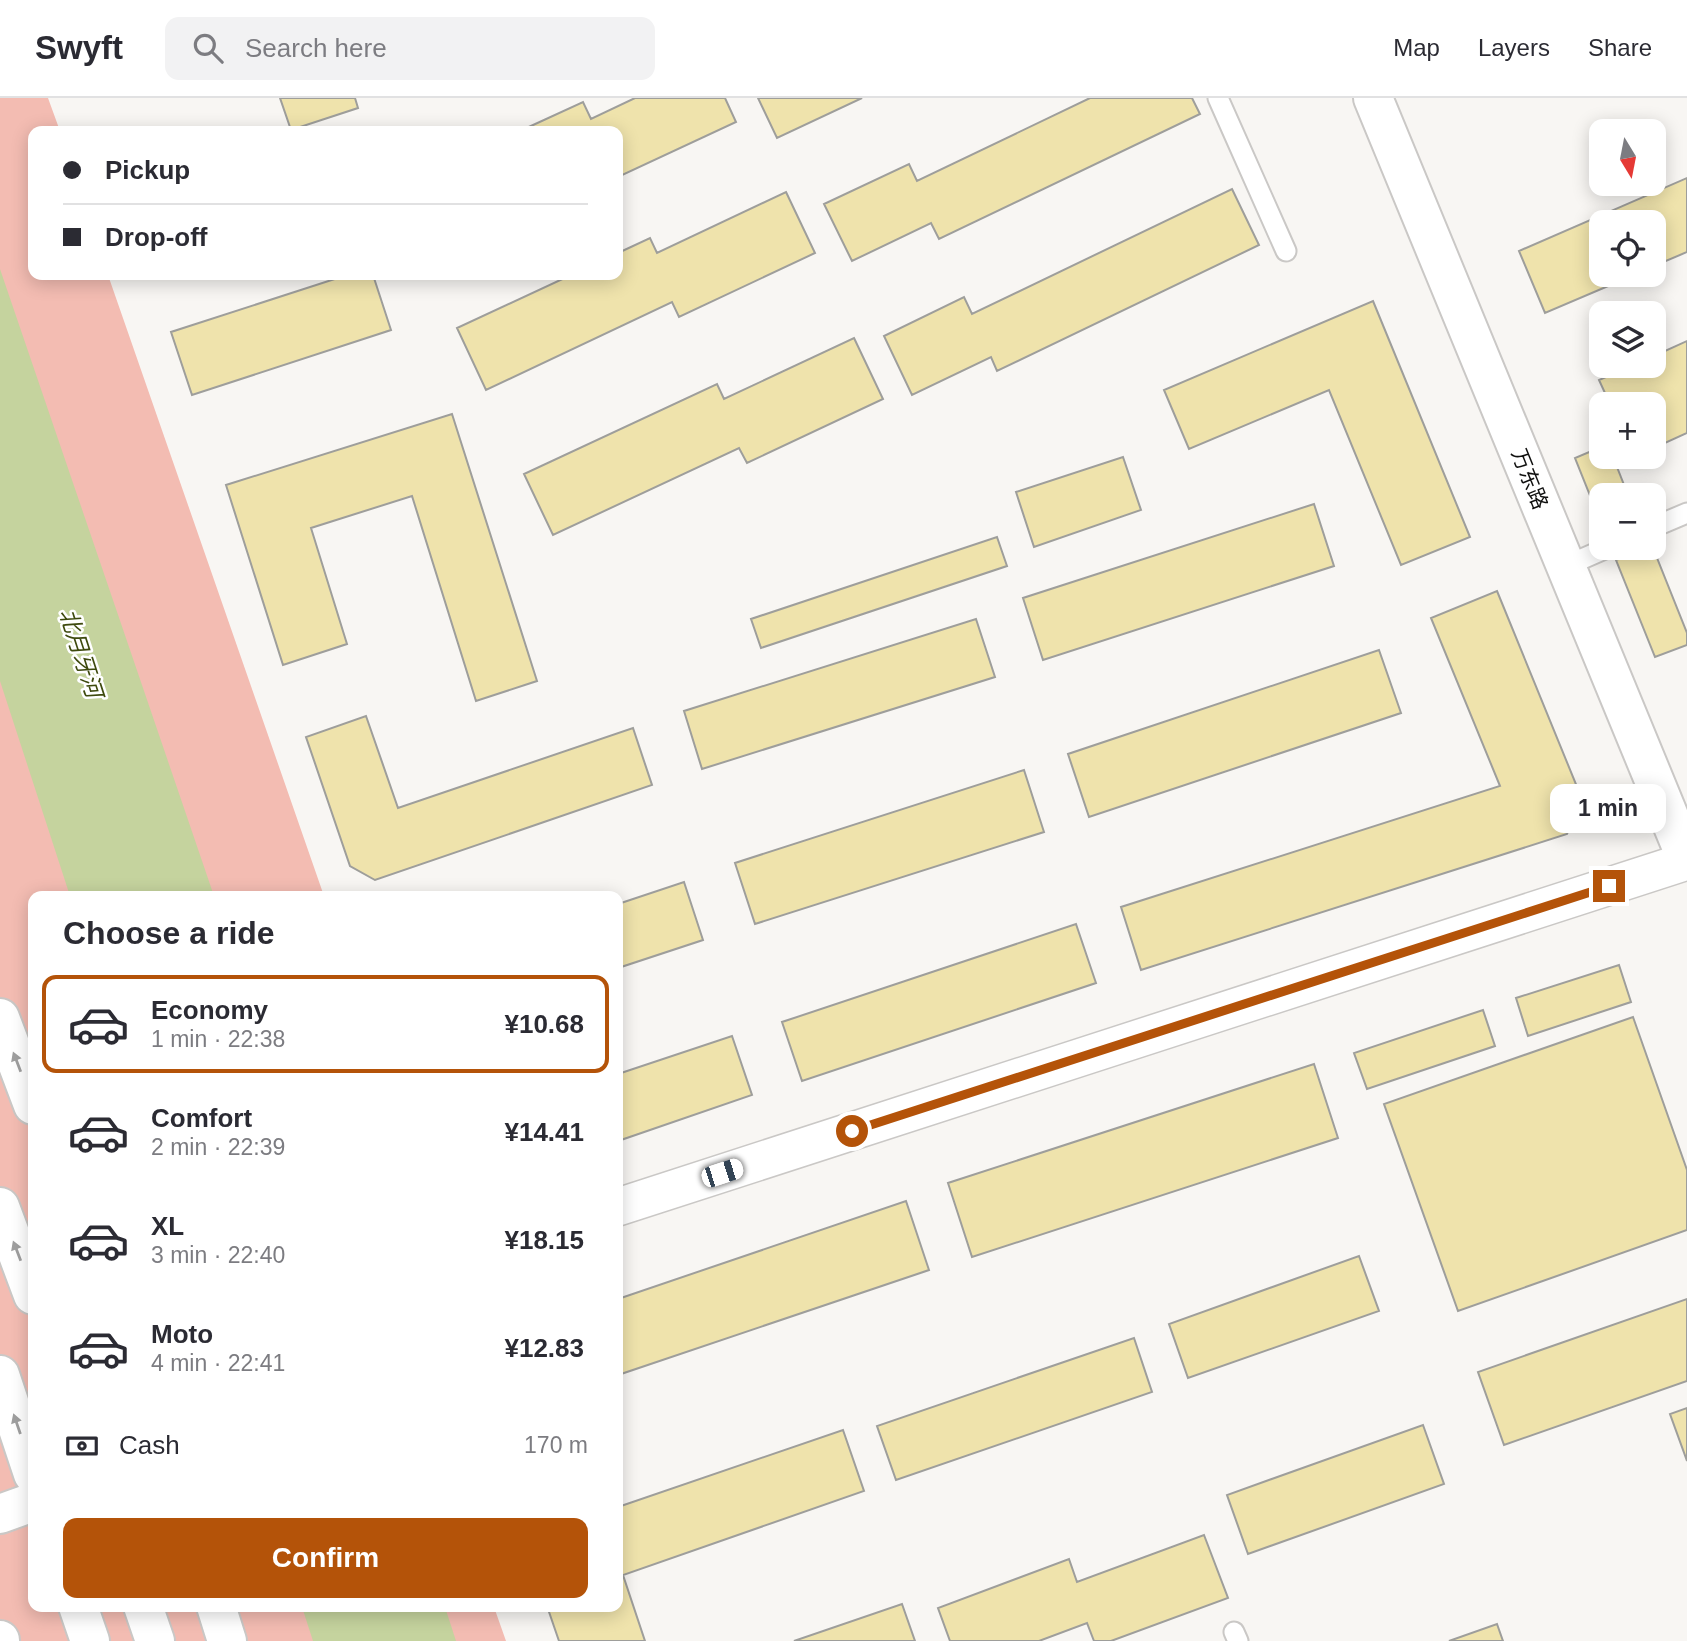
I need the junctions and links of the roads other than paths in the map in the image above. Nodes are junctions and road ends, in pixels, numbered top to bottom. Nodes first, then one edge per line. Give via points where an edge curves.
1 (1218, 98) edge
2 (1373, 98) edge
3 (1286, 251) dead end
4 (1687, 513) edge
5 (1666, 522) edge
6 (1589, 556) edge
7 (1566, 566) junction
8 (1687, 861) edge
9 (0, 1018) edge
10 (28, 1092) edge
11 (623, 1205) edge
12 (0, 1207) edge
13 (28, 1282) edge
14 (0, 1375) edge
15 (28, 1459) edge
16 (28, 1504) edge
17 (0, 1514) edge
18 (80, 1612) edge
19 (218, 1612) edge
20 (89, 1641) edge
21 (227, 1641) edge

1 - 3 lane
2 - 7 main road, 万东路
4 - 5 lane
6 - 7 lane
7 - 8 main road, 万东路
8 - 11 street
10 -> 9 main road
13 -> 12 main road
15 -> 14 main road
16 - 17 main road
18 - 20 main road
19 - 21 main road

